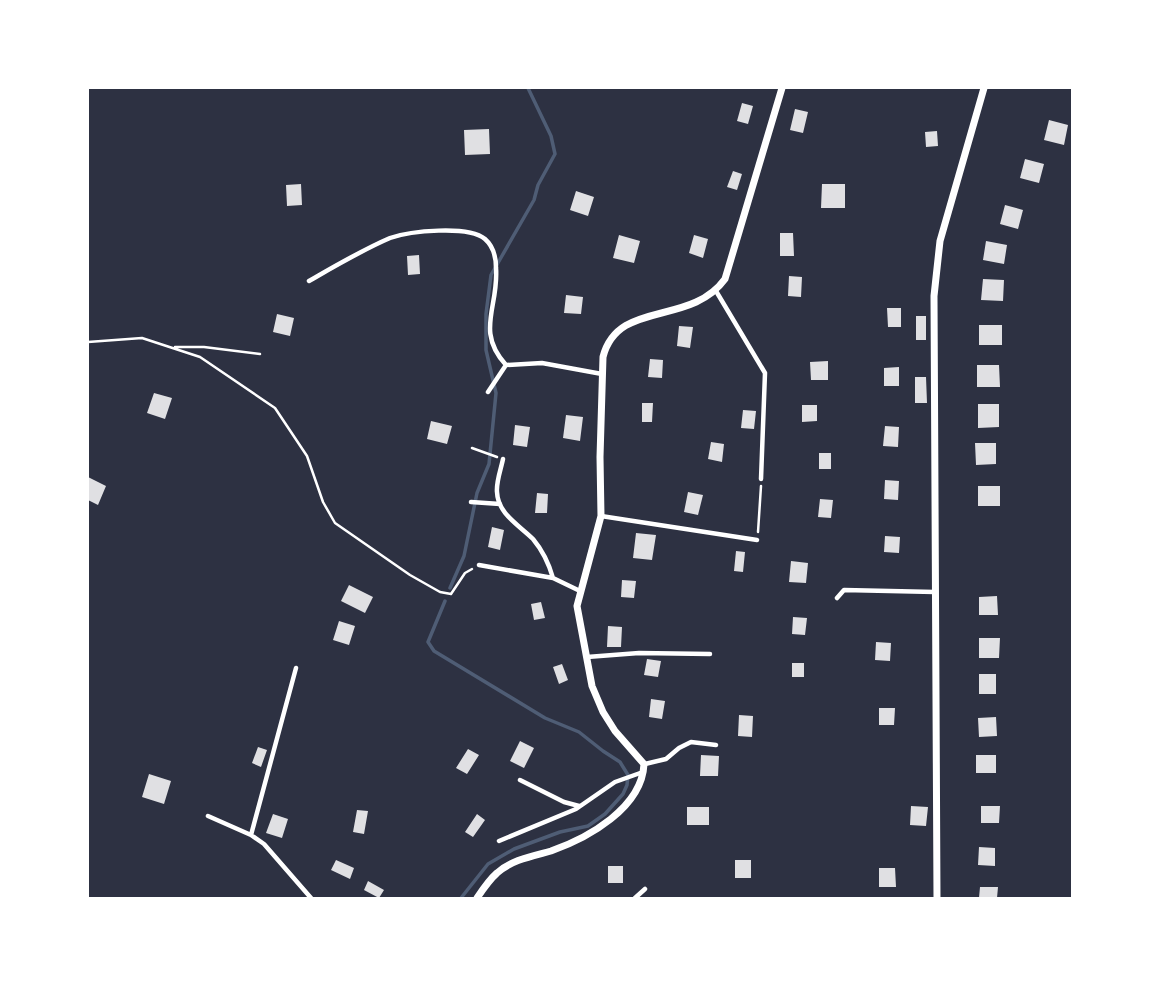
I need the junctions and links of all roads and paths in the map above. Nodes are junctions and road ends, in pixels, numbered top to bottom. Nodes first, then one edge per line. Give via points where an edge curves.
1 (782, 88) edge
2 (984, 88) edge
3 (309, 281) dead end
4 (716, 291) junction
5 (88, 342) edge
6 (172, 348) junction
7 (260, 354) dead end
8 (506, 365) junction
9 (601, 374) junction
10 (488, 392) dead end
11 (472, 448) dead end
12 (503, 459) joint
13 (761, 479) joint
14 (471, 502) dead end
15 (500, 504) junction
16 (601, 516) junction
17 (757, 540) joint
18 (479, 565) joint
19 (553, 578) junction
20 (580, 591) junction
21 (935, 592) junction
22 (837, 598) dead end
23 (710, 654) dead end
24 (586, 657) junction
25 (296, 668) dead end
26 (716, 745) dead end
27 (641, 770) junction
28 (520, 780) dead end
29 (580, 806) junction
30 (208, 816) dead end
31 (251, 835) junction
32 (499, 841) dead end
33 (645, 889) dead end
34 (311, 898) edge
35 (477, 898) edge
36 (635, 898) edge
37 (937, 898) edge

1 - 4 street via 734,252
2 - 21 street via 940,241 934,296
3 - 8 lane via 393,237 434,231 474,233 484,238 495,256 489,330 493,351
4 - 9 street via 702,301 633,321 616,331 607,344
4 - 13 lane via 765,373
5 - 6 path via 142,338
6 - 7 path
6 - 18 path via 200,356 275,408 307,456 335,523 440,592 451,594 465,573
8 - 9 lane via 542,363
8 - 10 lane
9 - 16 street
11 - 12 path
12 - 15 lane via 497,491
13 - 17 path
14 - 15 lane
15 - 19 lane via 533,540
16 - 17 lane
16 - 20 street
18 - 19 lane
19 - 20 lane
20 - 24 street
21 - 22 lane via 845,590
21 - 37 street
23 - 24 lane
24 - 27 street via 603,712
25 - 31 lane
26 - 27 lane via 691,742
27 - 29 lane
27 - 35 street via 637,790 608,821 586,836 498,872
28 - 29 lane
29 - 32 lane
30 - 31 lane
31 - 34 lane
33 - 36 lane

